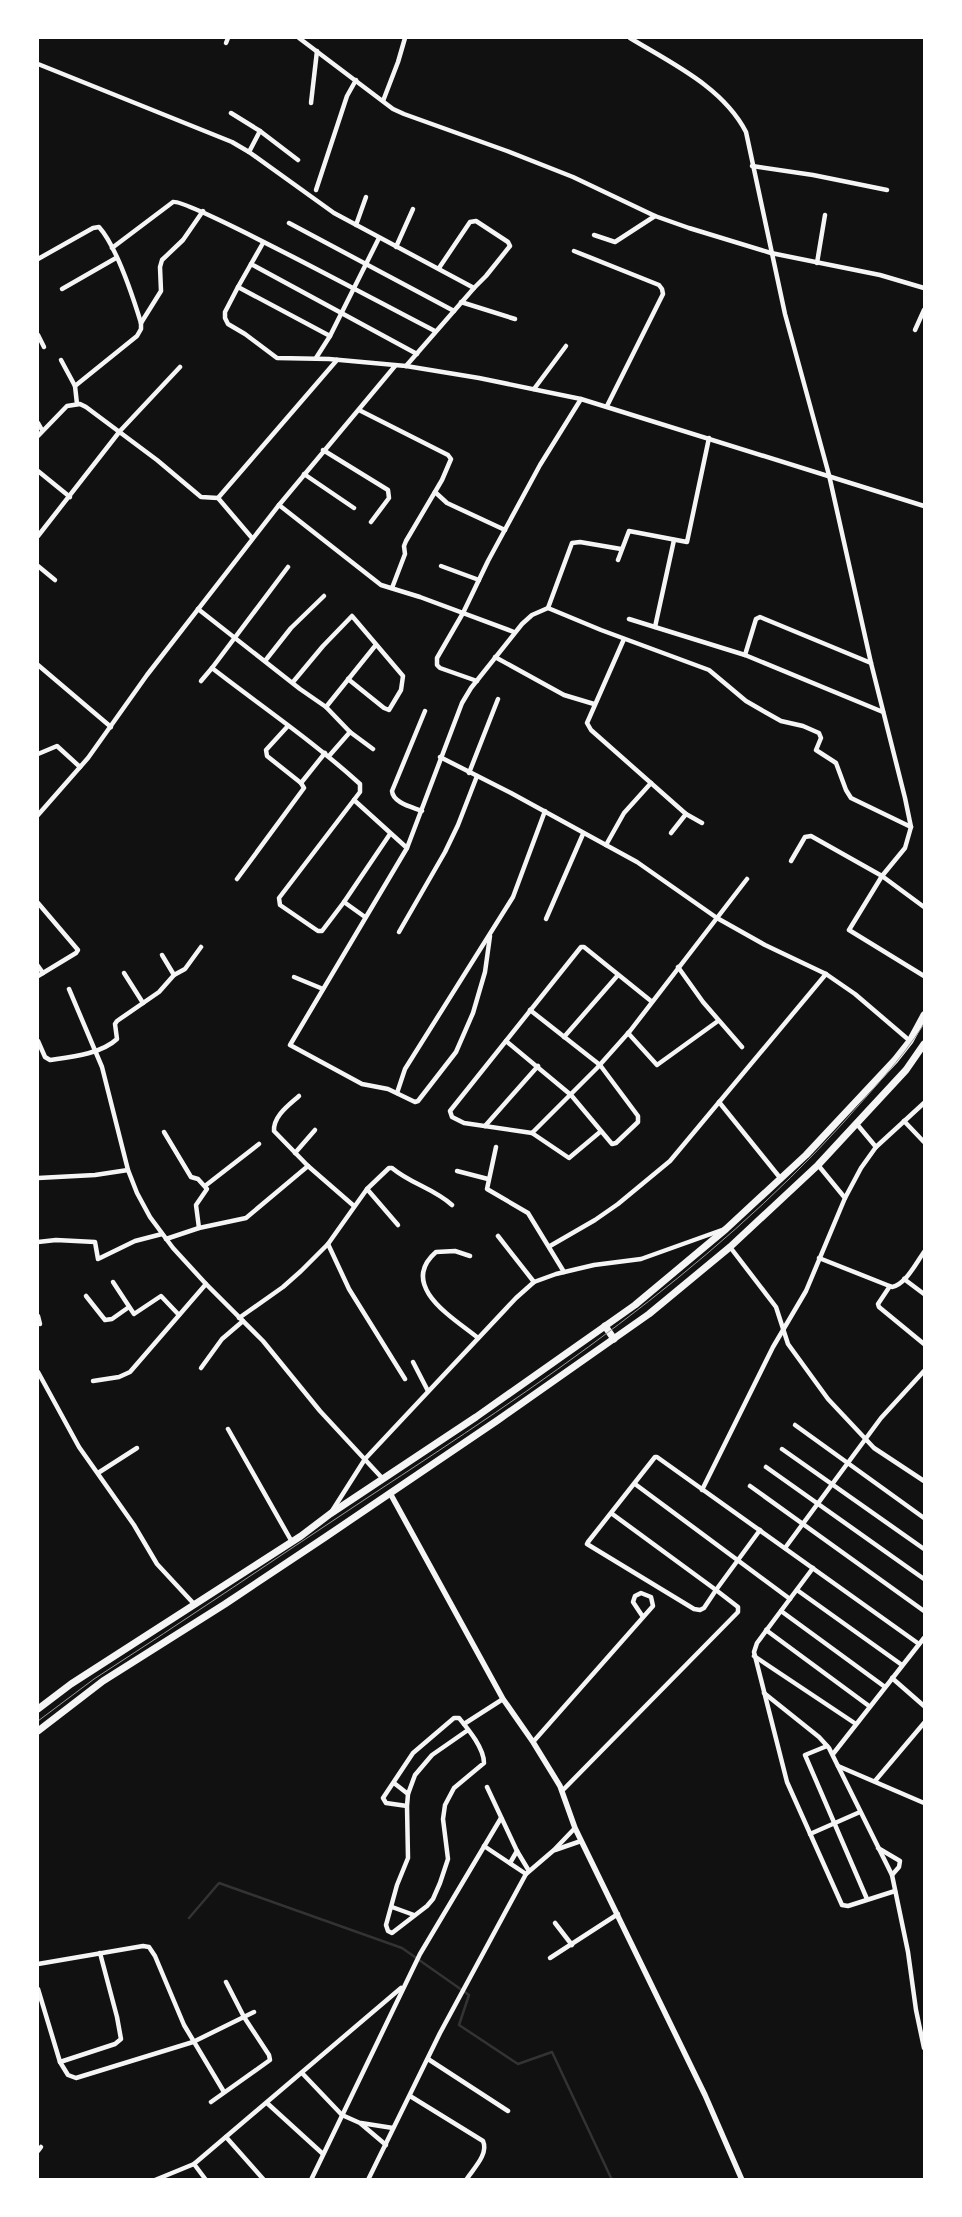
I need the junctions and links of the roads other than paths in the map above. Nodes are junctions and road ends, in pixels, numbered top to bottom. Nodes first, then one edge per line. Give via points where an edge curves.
1 (228, 38) edge
2 (299, 38) edge
3 (405, 38) edge
4 (630, 38) edge
5 (226, 43) dead end
6 (317, 51) junction
7 (38, 64) edge
8 (356, 80) junction
9 (383, 101) junction
10 (311, 103) dead end
11 (231, 114) dead end
12 (260, 131) junction
13 (249, 152) junction
14 (298, 160) dead end
15 (752, 166) junction
16 (316, 190) dead end
17 (887, 190) dead end
18 (366, 197) dead end
19 (412, 209) dead end
20 (203, 211) junction
21 (825, 214) dead end
22 (655, 216) junction
23 (290, 223) dead end
24 (356, 225) junction
25 (594, 235) dead end
26 (379, 238) junction
27 (263, 243) junction
28 (396, 247) junction
29 (112, 248) junction
30 (574, 251) dead end
31 (771, 253) junction
32 (116, 258) junction
33 (38, 259) edge
34 (817, 263) junction
35 (251, 264) junction
36 (366, 265) junction
37 (439, 268) junction
38 (238, 287) junction
39 (474, 288) junction
40 (924, 288) edge
41 (62, 289) dead end
42 (354, 290) junction
43 (462, 302) junction
44 (924, 310) edge
45 (454, 311) junction
46 (342, 314) junction
47 (515, 318) dead end
48 (141, 323) junction
49 (915, 330) dead end
50 (435, 331) junction
51 (38, 335) edge
52 (330, 336) junction
53 (566, 346) dead end
54 (44, 347) dead end
55 (418, 354) junction
56 (316, 358) junction
57 (61, 360) dead end
58 (337, 360) junction
59 (395, 366) junction
60 (406, 366) junction
61 (180, 367) dead end
62 (75, 386) junction
63 (534, 389) junction
64 (581, 398) junction
65 (77, 404) junction
66 (607, 406) junction
67 (360, 410) junction
68 (38, 423) edge
69 (42, 430) junction
70 (120, 431) junction
71 (38, 436) edge
72 (709, 438) junction
73 (323, 450) junction
74 (38, 471) edge
75 (304, 474) junction
76 (829, 475) junction
77 (435, 492) junction
78 (70, 497) junction
79 (218, 498) junction
80 (279, 505) junction
81 (924, 506) edge
82 (354, 508) dead end
83 (371, 522) dead end
84 (504, 530) junction
85 (38, 536) edge
86 (252, 538) junction
87 (674, 540) junction
88 (622, 550) junction
89 (618, 560) dead end
90 (38, 566) edge
91 (441, 566) dead end
92 (288, 567) dead end
93 (55, 580) dead end
94 (479, 580) junction
95 (392, 588) junction
96 (324, 596) dead end
97 (198, 608) junction
98 (548, 608) junction
99 (463, 614) junction
100 (629, 619) dead end
101 (655, 627) junction
102 (514, 632) junction
103 (235, 638) junction
104 (624, 639) junction
105 (375, 646) junction
106 (745, 655) junction
107 (495, 657) junction
108 (265, 661) junction
109 (871, 664) junction
110 (40, 666) edge
111 (212, 668) junction
112 (38, 673) edge
113 (348, 679) junction
114 (478, 680) junction
115 (201, 681) dead end
116 (293, 682) junction
117 (498, 699) dead end
118 (594, 704) junction
119 (326, 707) junction
120 (426, 712) dead end
121 (883, 712) junction
122 (111, 727) junction
123 (287, 727) junction
124 (350, 732) junction
125 (374, 748) dead end
126 (38, 754) edge
127 (327, 755) junction
128 (440, 757) junction
129 (80, 767) junction
130 (470, 772) junction
131 (477, 776) junction
132 (302, 783) junction
133 (651, 784) junction
134 (354, 800) junction
135 (422, 811) junction
136 (545, 811) junction
137 (686, 814) junction
138 (38, 815) edge
139 (702, 823) dead end
140 (911, 827) junction
141 (671, 833) dead end
142 (390, 834) junction
143 (583, 834) junction
144 (606, 845) junction
145 (407, 848) junction
146 (791, 861) dead end
147 (882, 876) junction
148 (237, 879) dead end
149 (747, 879) dead end
150 (344, 902) junction
151 (38, 903) edge
152 (924, 908) edge
153 (365, 917) junction
154 (717, 918) junction
155 (546, 919) dead end
156 (399, 932) dead end
157 (490, 936) junction
158 (202, 947) dead end
159 (162, 955) dead end
160 (38, 966) edge
161 (678, 967) junction
162 (43, 973) junction
163 (124, 973) dead end
164 (618, 974) junction
165 (826, 974) junction
166 (174, 975) junction
167 (38, 976) edge
168 (924, 976) edge
169 (294, 977) dead end
170 (69, 988) dead end
171 (323, 989) junction
172 (652, 1001) junction
173 (142, 1002) junction
174 (530, 1010) junction
175 (924, 1015) edge
176 (718, 1022) junction
177 (628, 1032) junction
178 (564, 1037) junction
179 (506, 1040) junction
180 (38, 1041) edge
181 (910, 1042) junction
182 (924, 1044) edge
183 (742, 1047) dead end
184 (94, 1051) junction
185 (600, 1065) junction
186 (538, 1066) junction
187 (397, 1093) junction
188 (571, 1095) junction
189 (299, 1096) dead end
190 (719, 1102) junction
191 (924, 1103) edge
192 (904, 1121) junction
193 (856, 1123) junction
194 (485, 1126) junction
195 (315, 1130) dead end
196 (164, 1132) dead end
197 (600, 1132) junction
198 (532, 1133) junction
199 (924, 1142) edge
200 (259, 1144) dead end
201 (496, 1147) dead end
202 (876, 1147) junction
203 (295, 1153) junction
204 (818, 1165) junction
205 (308, 1166) junction
206 (128, 1170) junction
207 (457, 1170) dead end
208 (38, 1178) edge
209 (488, 1179) junction
210 (781, 1179) junction
211 (205, 1186) junction
212 (367, 1189) junction
213 (845, 1198) junction
214 (452, 1205) dead end
215 (354, 1206) junction
216 (398, 1225) dead end
217 (199, 1228) junction
218 (726, 1229) junction
219 (162, 1234) junction
220 (498, 1236) dead end
221 (166, 1239) junction
222 (38, 1242) edge
223 (328, 1244) junction
224 (550, 1246) junction
225 (730, 1247) junction
226 (924, 1252) edge
227 (470, 1256) dead end
228 (819, 1258) junction
229 (564, 1272) junction
230 (904, 1278) junction
231 (113, 1282) dead end
232 (534, 1282) junction
233 (206, 1284) junction
234 (890, 1286) junction
235 (924, 1294) edge
236 (86, 1296) dead end
237 (129, 1307) junction
238 (179, 1315) junction
239 (38, 1316) edge
240 (241, 1319) junction
241 (40, 1324) dead end
242 (605, 1326) junction
243 (783, 1330) junction
244 (478, 1338) junction
245 (614, 1339) junction
246 (924, 1344) edge
247 (413, 1362) dead end
248 (201, 1368) dead end
249 (924, 1371) edge
250 (38, 1372) edge
251 (405, 1379) dead end
252 (93, 1382) dead end
253 (428, 1391) junction
254 (795, 1425) dead end
255 (228, 1429) dead end
256 (865, 1439) junction
257 (137, 1448) dead end
258 (782, 1449) dead end
259 (365, 1460) junction
260 (847, 1464) junction
261 (766, 1467) dead end
262 (98, 1473) junction
263 (383, 1479) junction
264 (924, 1479) edge
265 (635, 1484) junction
266 (832, 1484) junction
267 (750, 1486) dead end
268 (702, 1490) junction
269 (390, 1493) junction
270 (818, 1503) junction
271 (611, 1513) junction
272 (330, 1514) junction
273 (924, 1518) edge
274 (803, 1524) junction
275 (760, 1530) junction
276 (292, 1542) junction
277 (785, 1548) junction
278 (924, 1549) edge
279 (737, 1561) junction
280 (813, 1568) junction
281 (924, 1579) edge
282 (716, 1590) junction
283 (796, 1590) junction
284 (790, 1599) junction
285 (195, 1605) junction
286 (781, 1611) junction
287 (924, 1611) edge
288 (643, 1616) junction
289 (766, 1630) junction
290 (924, 1638) edge
291 (919, 1644) junction
292 (754, 1656) junction
293 (902, 1665) junction
294 (892, 1678) junction
295 (885, 1686) junction
296 (764, 1693) junction
297 (503, 1699) junction
298 (870, 1706) junction
299 (924, 1706) edge
300 (38, 1709) edge
301 (924, 1723) edge
302 (464, 1724) junction
303 (856, 1724) junction
304 (468, 1730) junction
305 (38, 1731) edge
306 (533, 1742) junction
307 (827, 1746) junction
308 (833, 1754) junction
309 (838, 1766) junction
310 (875, 1781) junction
311 (394, 1783) junction
312 (487, 1787) dead end
313 (562, 1791) junction
314 (408, 1794) junction
315 (924, 1803) edge
316 (407, 1806) junction
317 (860, 1812) junction
318 (501, 1818) junction
319 (834, 1824) junction
320 (575, 1828) junction
321 (810, 1834) junction
322 (582, 1841) junction
323 (484, 1846) junction
324 (877, 1847) junction
325 (554, 1850) junction
326 (517, 1852) junction
327 (510, 1863) junction
328 (527, 1872) junction
329 (892, 1876) junction
330 (895, 1891) junction
331 (867, 1899) junction
332 (392, 1908) junction
333 (618, 1914) junction
334 (414, 1915) junction
335 (556, 1923) dead end
336 (572, 1945) junction
337 (100, 1954) junction
338 (550, 1958) dead end
339 (38, 1964) edge
340 (226, 1982) dead end
341 (404, 1986) junction
342 (38, 1989) edge
343 (254, 2012) dead end
344 (244, 2017) junction
345 (192, 2042) junction
346 (924, 2048) edge
347 (428, 2059) junction
348 (60, 2062) junction
349 (302, 2073) junction
350 (224, 2092) junction
351 (410, 2096) junction
352 (210, 2102) dead end
353 (267, 2103) junction
354 (508, 2111) dead end
355 (342, 2115) junction
356 (360, 2123) junction
357 (393, 2128) junction
358 (226, 2137) junction
359 (386, 2145) junction
360 (323, 2154) junction
361 (194, 2164) junction
362 (155, 2180) edge
363 (206, 2180) edge
364 (264, 2180) edge
365 (311, 2180) edge
366 (368, 2180) edge
367 (466, 2180) edge
368 (742, 2180) edge

1 - 5 street
2 - 6 street
3 - 9 street
4 - 15 street via 674,64 730,106 746,132
6 - 8 street
6 - 10 street
7 - 13 street via 194,126
8 - 9 street
8 - 16 street via 347,96
9 - 22 street via 412,118 573,177
11 - 12 street
12 - 13 street
12 - 14 street
13 - 24 street
15 - 17 street
15 - 31 street
18 - 24 street
19 - 28 street
20 - 27 street
20 - 29 street via 175,202
20 - 48 street via 183,240 162,260 162,291
21 - 34 street
22 - 25 street via 615,242
22 - 31 street
23 - 36 street
24 - 26 street
26 - 28 street
26 - 36 street
27 - 35 street
27 - 42 street via 282,249
28 - 37 street
29 - 32 street
29 - 33 street via 101,228 95,226
30 - 66 street via 659,284 662,289 663,294
31 - 34 street
31 - 76 street via 792,347
32 - 41 street
32 - 48 street
34 - 40 street via 880,275
35 - 38 street
35 - 46 street
36 - 42 street
36 - 45 street
37 - 39 street
37 - 39 street via 470,222 476,221 510,246
38 - 52 street
38 - 56 street via 225,312 227,322 276,358
39 - 43 street
42 - 46 street
42 - 50 street
43 - 45 street
43 - 47 street
44 - 49 street
45 - 50 street
46 - 52 street
46 - 55 street
48 - 62 street via 137,336
50 - 55 street
51 - 54 street
52 - 56 street
53 - 63 street
55 - 60 street
56 - 58 street
57 - 62 street
58 - 59 street
58 - 79 street
59 - 60 street
59 - 67 street
60 - 63 street
61 - 70 street
62 - 65 street
63 - 64 street
64 - 66 street
64 - 84 street
65 - 69 street via 67,406
65 - 70 street
66 - 72 street
67 - 73 street
67 - 77 street via 450,457 449,466
68 - 69 street
69 - 71 street
70 - 78 street
70 - 79 street via 201,497
72 - 76 street
72 - 87 street via 688,541
73 - 75 street
73 - 83 street via 388,490 389,498
74 - 78 street
75 - 80 street
75 - 82 street
76 - 81 street
76 - 109 street
77 - 84 street via 447,503
77 - 95 street via 404,546 405,554
78 - 85 street
79 - 86 street
80 - 86 street
80 - 95 street via 377,583
84 - 94 street
86 - 97 street
87 - 88 street via 630,531
87 - 101 street
88 - 89 street
88 - 98 street via 572,543
90 - 93 street
91 - 94 street
92 - 103 street
94 - 99 street
95 - 99 street
96 - 108 street via 291,628
97 - 103 street
97 - 122 street
98 - 102 street via 532,615
98 - 104 street
99 - 102 street
99 - 114 street via 436,662 440,668
100 - 101 street
101 - 106 street
102 - 107 street
103 - 108 street
103 - 111 street
104 - 118 street
104 - 140 street via 708,670 765,712 781,721 819,733 821,738 816,750 836,763 852,798
105 - 113 street
105 - 113 street via 403,676 391,709 384,708
105 - 116 street via 352,616
106 - 109 street via 756,619 760,617
106 - 121 street
107 - 114 street
107 - 118 street via 564,695
108 - 116 street
109 - 121 street
110 - 112 street
110 - 122 street
111 - 115 street
111 - 123 street
113 - 119 street
114 - 128 street via 462,703
116 - 119 street
117 - 130 street
118 - 133 street via 587,725
119 - 124 street
120 - 135 street via 392,791 396,800
121 - 140 street
122 - 129 street
123 - 127 street
123 - 132 street via 266,753
124 - 125 street
124 - 127 street
126 - 129 street via 57,746
127 - 132 street
127 - 134 street via 361,786
128 - 130 street
128 - 135 street
129 - 138 street
130 - 131 street
131 - 136 street
131 - 156 street via 448,846
132 - 148 street via 302,791
133 - 137 street
133 - 144 street via 624,813
134 - 142 street
134 - 150 street via 278,902 320,931
135 - 145 street
136 - 143 street
136 - 157 street via 513,898
137 - 139 street
137 - 141 street
140 - 147 street via 905,848
142 - 145 street
142 - 150 street
143 - 144 street
143 - 155 street
144 - 154 street via 646,867
145 - 153 street
146 - 147 street via 805,837 810,836
147 - 152 street
147 - 168 street via 849,930
149 - 154 street
150 - 153 street
151 - 162 street via 78,950
153 - 171 street
154 - 161 street
154 - 165 street
157 - 187 street via 469,964 405,1069
157 - 187 street via 483,980 456,1052 418,1101
158 - 166 street via 185,969
159 - 166 street
160 - 162 street
161 - 172 street
161 - 176 street
162 - 167 street
163 - 173 street
164 - 172 street
164 - 174 street via 584,947 581,948
164 - 178 street
165 - 181 street via 855,994
165 - 190 street
166 - 173 street via 159,992
169 - 171 street
170 - 184 street
171 - 187 street via 290,1045 362,1084
172 - 177 street
173 - 184 street via 117,1021 116,1040
174 - 178 street
174 - 179 street
175 - 181 highway
176 - 177 street via 658,1065
176 - 183 street
177 - 185 street
178 - 185 street
179 - 186 street
179 - 194 street via 450,1111 456,1120
180 - 184 street via 45,1057 50,1060
181 - 210 highway
182 - 193 highway via 906,1070
184 - 206 street via 105,1074
185 - 188 street
185 - 197 street via 639,1119 614,1144
186 - 188 street
186 - 194 street
188 - 197 street
188 - 198 street
189 - 203 street via 281,1112 273,1128
190 - 210 street
190 - 224 street via 655,1175 595,1220
191 - 192 street
192 - 199 street
192 - 202 street
193 - 202 street
193 - 204 highway
194 - 198 street
195 - 203 street
196 - 211 street via 191,1177
197 - 198 street via 569,1158
200 - 211 street
201 - 209 street
202 - 213 street
203 - 205 street
204 - 213 street
204 - 225 highway
205 - 215 street
205 - 217 street via 250,1216
206 - 208 street
206 - 219 street via 136,1193
207 - 209 street
209 - 224 street via 487,1190 528,1212
210 - 218 highway
211 - 217 street via 207,1192 196,1204
212 - 214 street via 391,1168 405,1179 440,1194
212 - 215 street
212 - 216 street
213 - 228 street
215 - 223 street
217 - 221 street
218 - 229 street via 641,1259 594,1264
218 - 242 highway
219 - 221 street
219 - 222 street via 135,1241 98,1259 96,1242
220 - 232 street
221 - 233 street
223 - 240 street via 283,1287
223 - 251 street via 349,1289
224 - 229 street
225 - 243 street via 776,1307
225 - 245 highway
226 - 230 street
227 - 244 street via 455,1251 436,1252 426,1267 424,1282 431,1300
228 - 234 street
228 - 243 street via 806,1290
229 - 232 street
230 - 234 street via 898,1285
230 - 235 street
231 - 237 street
232 - 244 street
233 - 238 street
233 - 240 street
234 - 246 street via 878,1307
236 - 237 street via 105,1320 112,1320
237 - 238 street via 137,1314 162,1296
238 - 252 street via 130,1372
239 - 241 street
240 - 248 street
240 - 259 street
242 - 245 highway
242 - 263 highway
243 - 256 street via 788,1344 816,1384 841,1416
243 - 268 street
244 - 253 street
245 - 269 highway
247 - 253 street
249 - 256 street
250 - 262 street via 73,1437
253 - 259 street
254 - 260 street
255 - 276 street
256 - 260 street
256 - 264 street via 881,1453
257 - 262 street
258 - 266 street
259 - 263 street
259 - 272 street
260 - 266 street
260 - 273 street
261 - 270 street
262 - 285 street via 157,1564
263 - 272 highway
265 - 268 street via 656,1456
265 - 271 street
265 - 279 street
266 - 270 street
266 - 278 street
267 - 274 street
268 - 275 street
269 - 297 street
269 - 305 highway via 103,1681
270 - 274 street
270 - 281 street
271 - 282 street
271 - 282 street via 588,1542 588,1547 697,1610 704,1608
272 - 276 highway
274 - 277 street
274 - 287 street
275 - 277 street
275 - 279 street
276 - 285 highway
277 - 280 street
279 - 282 street
279 - 284 street
280 - 283 street
280 - 291 street
282 - 313 street via 738,1607 738,1612
283 - 284 street
283 - 293 street
284 - 286 street
285 - 300 highway via 71,1684
286 - 289 street
286 - 295 street
288 - 288 street via 654,1603 651,1597 641,1593 634,1597 633,1602
288 - 306 street
289 - 292 street via 755,1646
289 - 298 street
290 - 291 street
291 - 293 street
292 - 296 street
292 - 303 street
293 - 294 street
294 - 295 street
294 - 299 street
295 - 298 street
296 - 307 street
296 - 321 street via 788,1782
297 - 302 street
297 - 306 street
298 - 303 street
301 - 310 street
302 - 304 street
302 - 311 street via 455,1717 426,1741 413,1753
303 - 308 street
304 - 314 street via 419,1768
304 - 334 street via 484,1763 454,1788 445,1805 443,1819 448,1859 432,1898
306 - 313 street
307 - 308 street
307 - 319 street via 804,1755
308 - 309 street
309 - 310 street
309 - 317 street
310 - 315 street
311 - 314 street
311 - 316 street via 384,1796 384,1802
312 - 318 street
313 - 320 street
314 - 316 street
316 - 332 street via 409,1854
317 - 319 street
317 - 324 street
318 - 323 street
318 - 326 street
319 - 321 street
319 - 331 street
320 - 322 street
320 - 325 street
321 - 331 street via 842,1905
322 - 325 street
322 - 333 street
323 - 327 street
323 - 341 street
324 - 329 street
324 - 329 street via 900,1861
325 - 328 street
326 - 327 street
326 - 328 street
327 - 328 street
328 - 347 street
329 - 330 street
330 - 331 street
330 - 346 street
332 - 334 street
332 - 334 street via 386,1925 390,1932 396,1931
333 - 336 street
333 - 368 street
335 - 336 street
336 - 338 street
337 - 339 street
337 - 345 street via 143,1946 151,1949
337 - 348 street via 120,2039 114,2044
340 - 344 street
341 - 349 street
341 - 355 street
342 - 348 street
343 - 344 street
344 - 345 street
344 - 350 street via 270,2060
345 - 348 street via 76,2078 68,2075
345 - 350 street
347 - 351 street
347 - 354 street
349 - 353 street
349 - 355 street
350 - 352 street
351 - 357 street
351 - 367 street via 483,2141 484,2154
353 - 358 street
353 - 360 street
355 - 356 street
355 - 360 street
356 - 357 street
356 - 359 street
357 - 359 street
358 - 361 street
358 - 364 street
359 - 366 street
360 - 365 street
361 - 362 street
361 - 363 street

